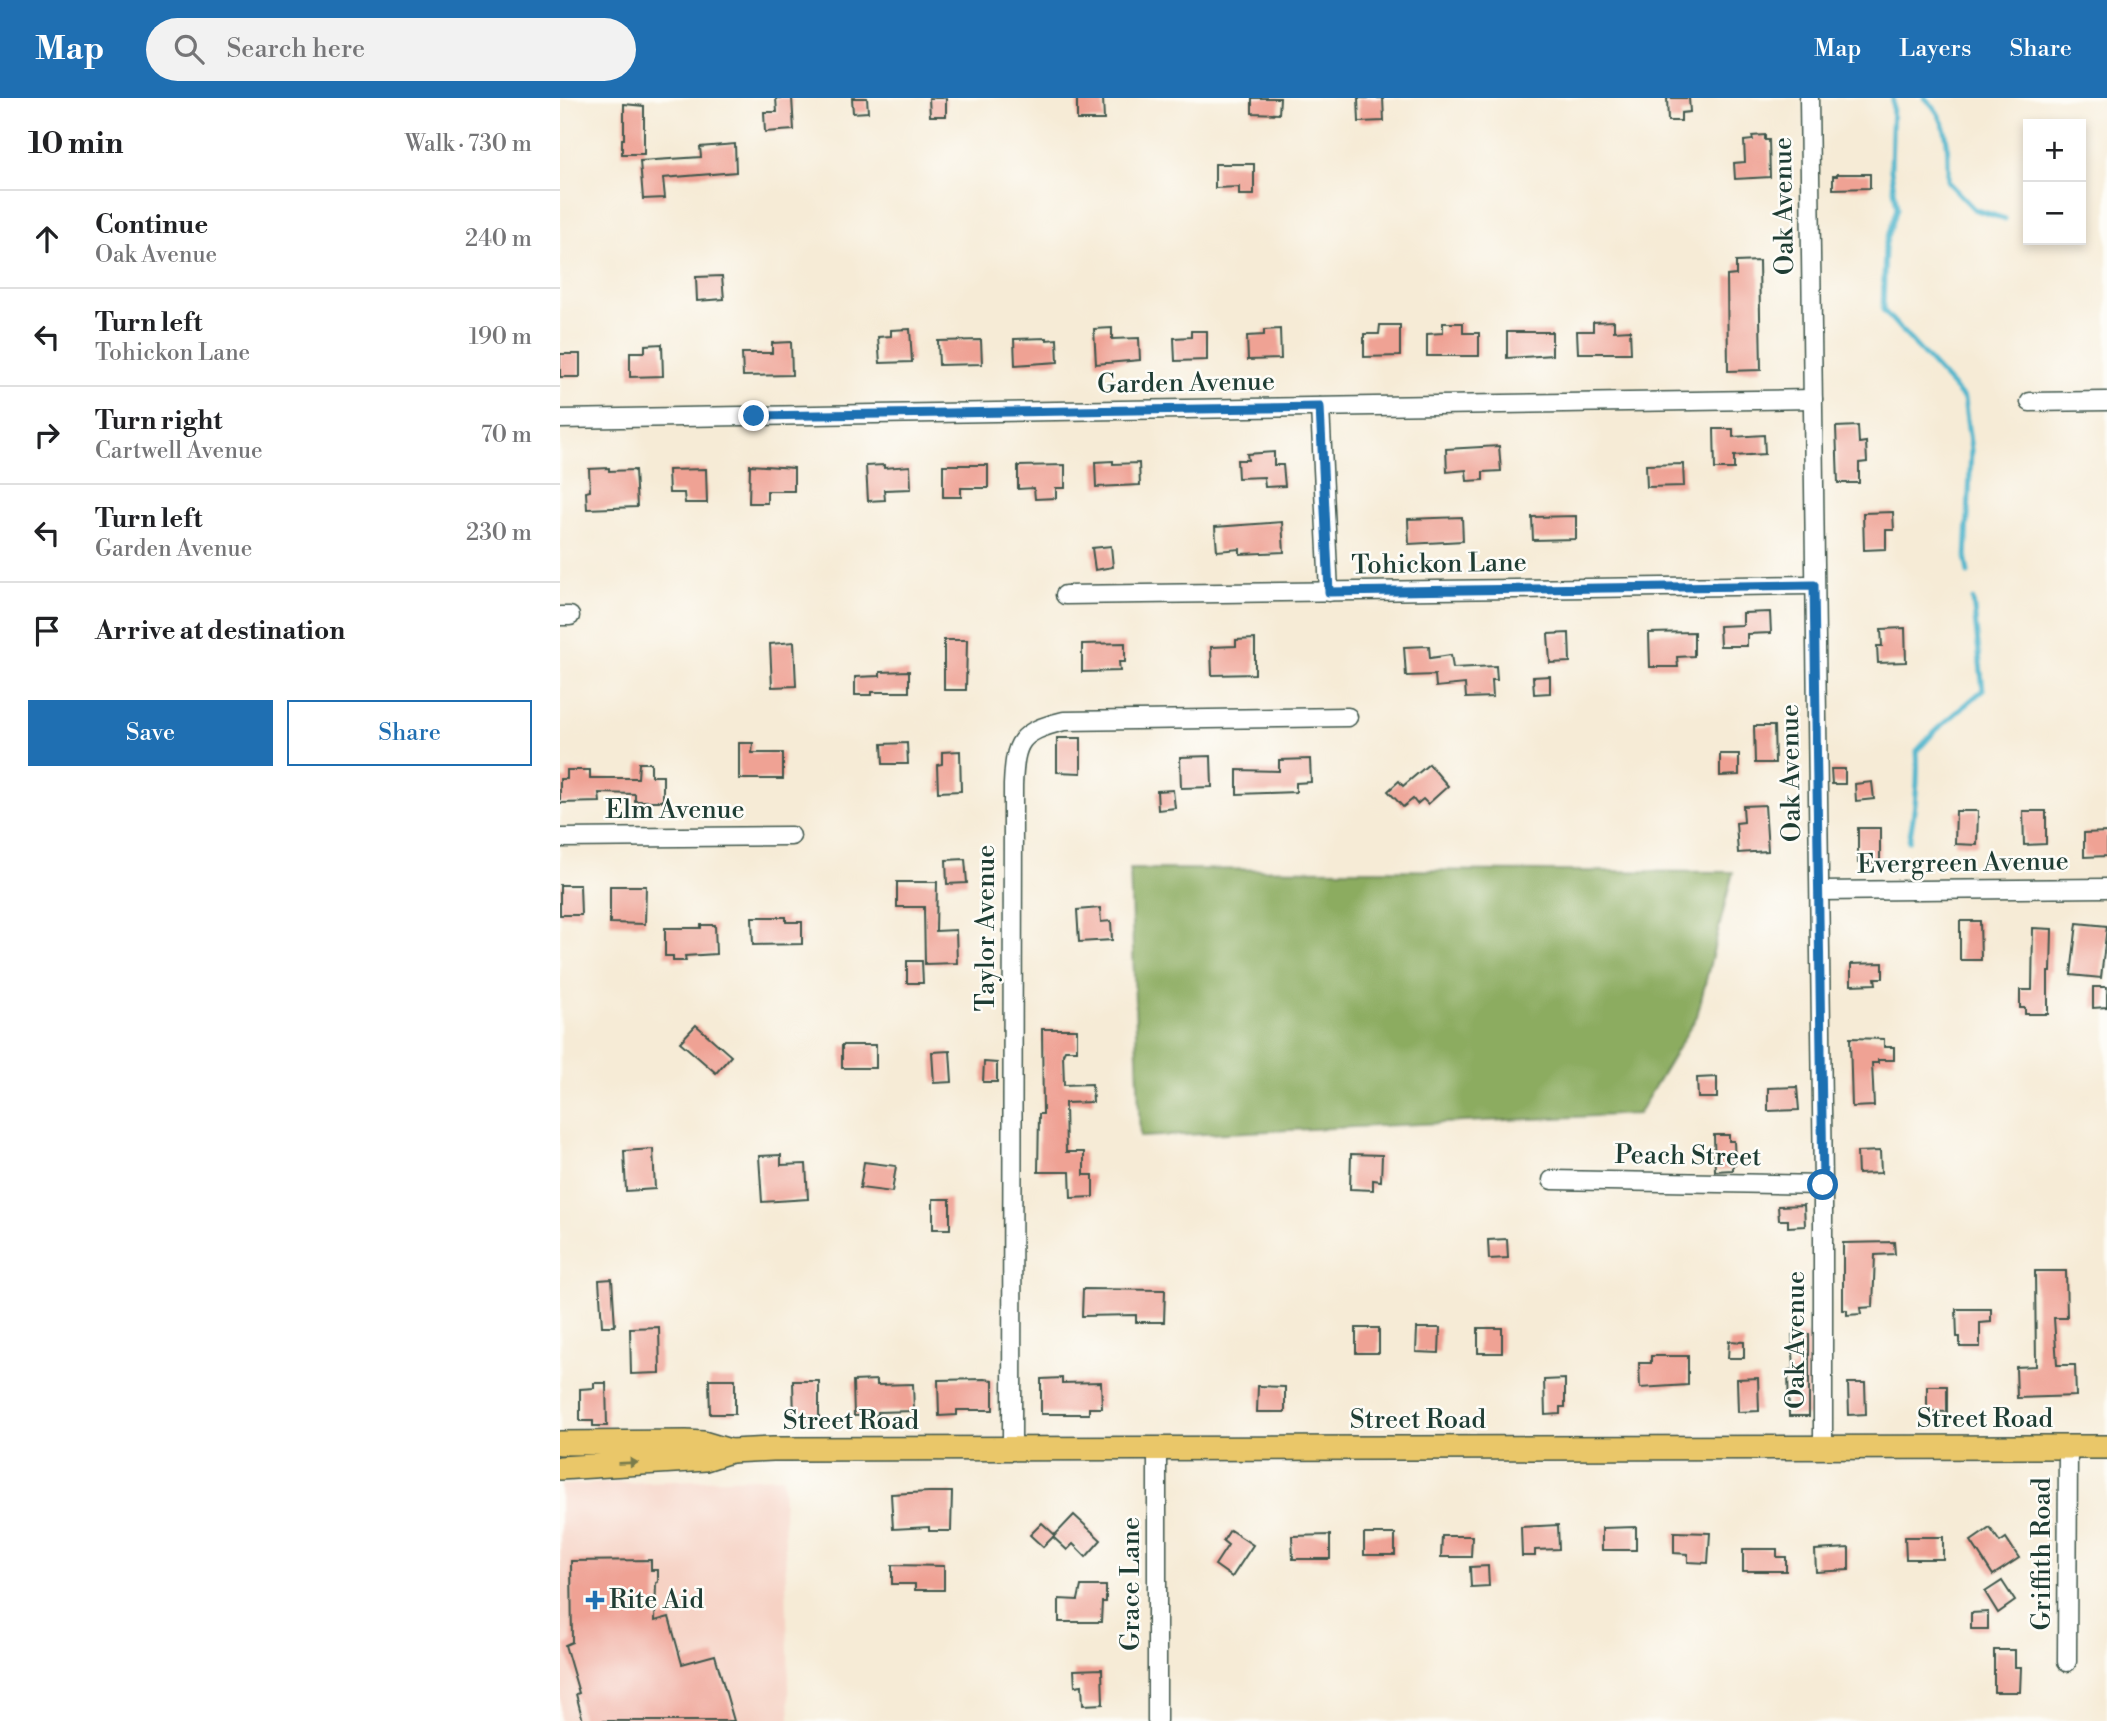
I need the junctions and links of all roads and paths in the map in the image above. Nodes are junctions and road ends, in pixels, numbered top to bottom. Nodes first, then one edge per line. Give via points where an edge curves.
1 (1809, 98) edge
2 (1813, 399) junction
3 (2030, 401) dead end
4 (2107, 401) edge
5 (1320, 407) junction
6 (560, 419) edge
7 (1814, 585) junction
8 (1329, 592) junction
9 (1065, 595) dead end
10 (1348, 717) dead end
11 (790, 836) dead end
12 (560, 838) edge
13 (2107, 888) edge
14 (1820, 891) junction
15 (1552, 1180) dead end
16 (1823, 1185) junction
17 (560, 1443) edge
18 (2068, 1447) junction
19 (2107, 1447) edge
20 (1157, 1448) junction
21 (1823, 1448) junction
22 (1012, 1449) junction
23 (730, 1451) junction
24 (560, 1468) edge
25 (2067, 1662) dead end
26 (1157, 1721) edge

1 - 2 street, Oak Avenue
2 - 5 street, Garden Avenue
2 - 7 street, Oak Avenue
3 - 4 street
5 - 6 street, Garden Avenue
5 - 8 street
7 - 8 street, Tohickon Lane
7 - 14 street, Oak Avenue
8 - 9 street, Tohickon Lane
10 - 22 street, Taylor Avenue via 1064,721 1043,726 1019,743 1013,785
11 - 12 street, Elm Avenue
13 - 14 street, Evergreen Avenue
14 - 16 street, Oak Avenue
15 - 16 street, Peach Street
16 - 21 street, Oak Avenue
17 - 23 main road, Street Road via 686,1442
18 - 19 main road, Street Road
18 - 21 main road, Street Road
18 - 25 street, Griffith Road
20 - 21 main road, Street Road
20 - 22 main road, Street Road
20 - 26 street, Grace Lane
22 - 23 main road, Street Road
24 -> 23 main road, Street Road via 698,1460

